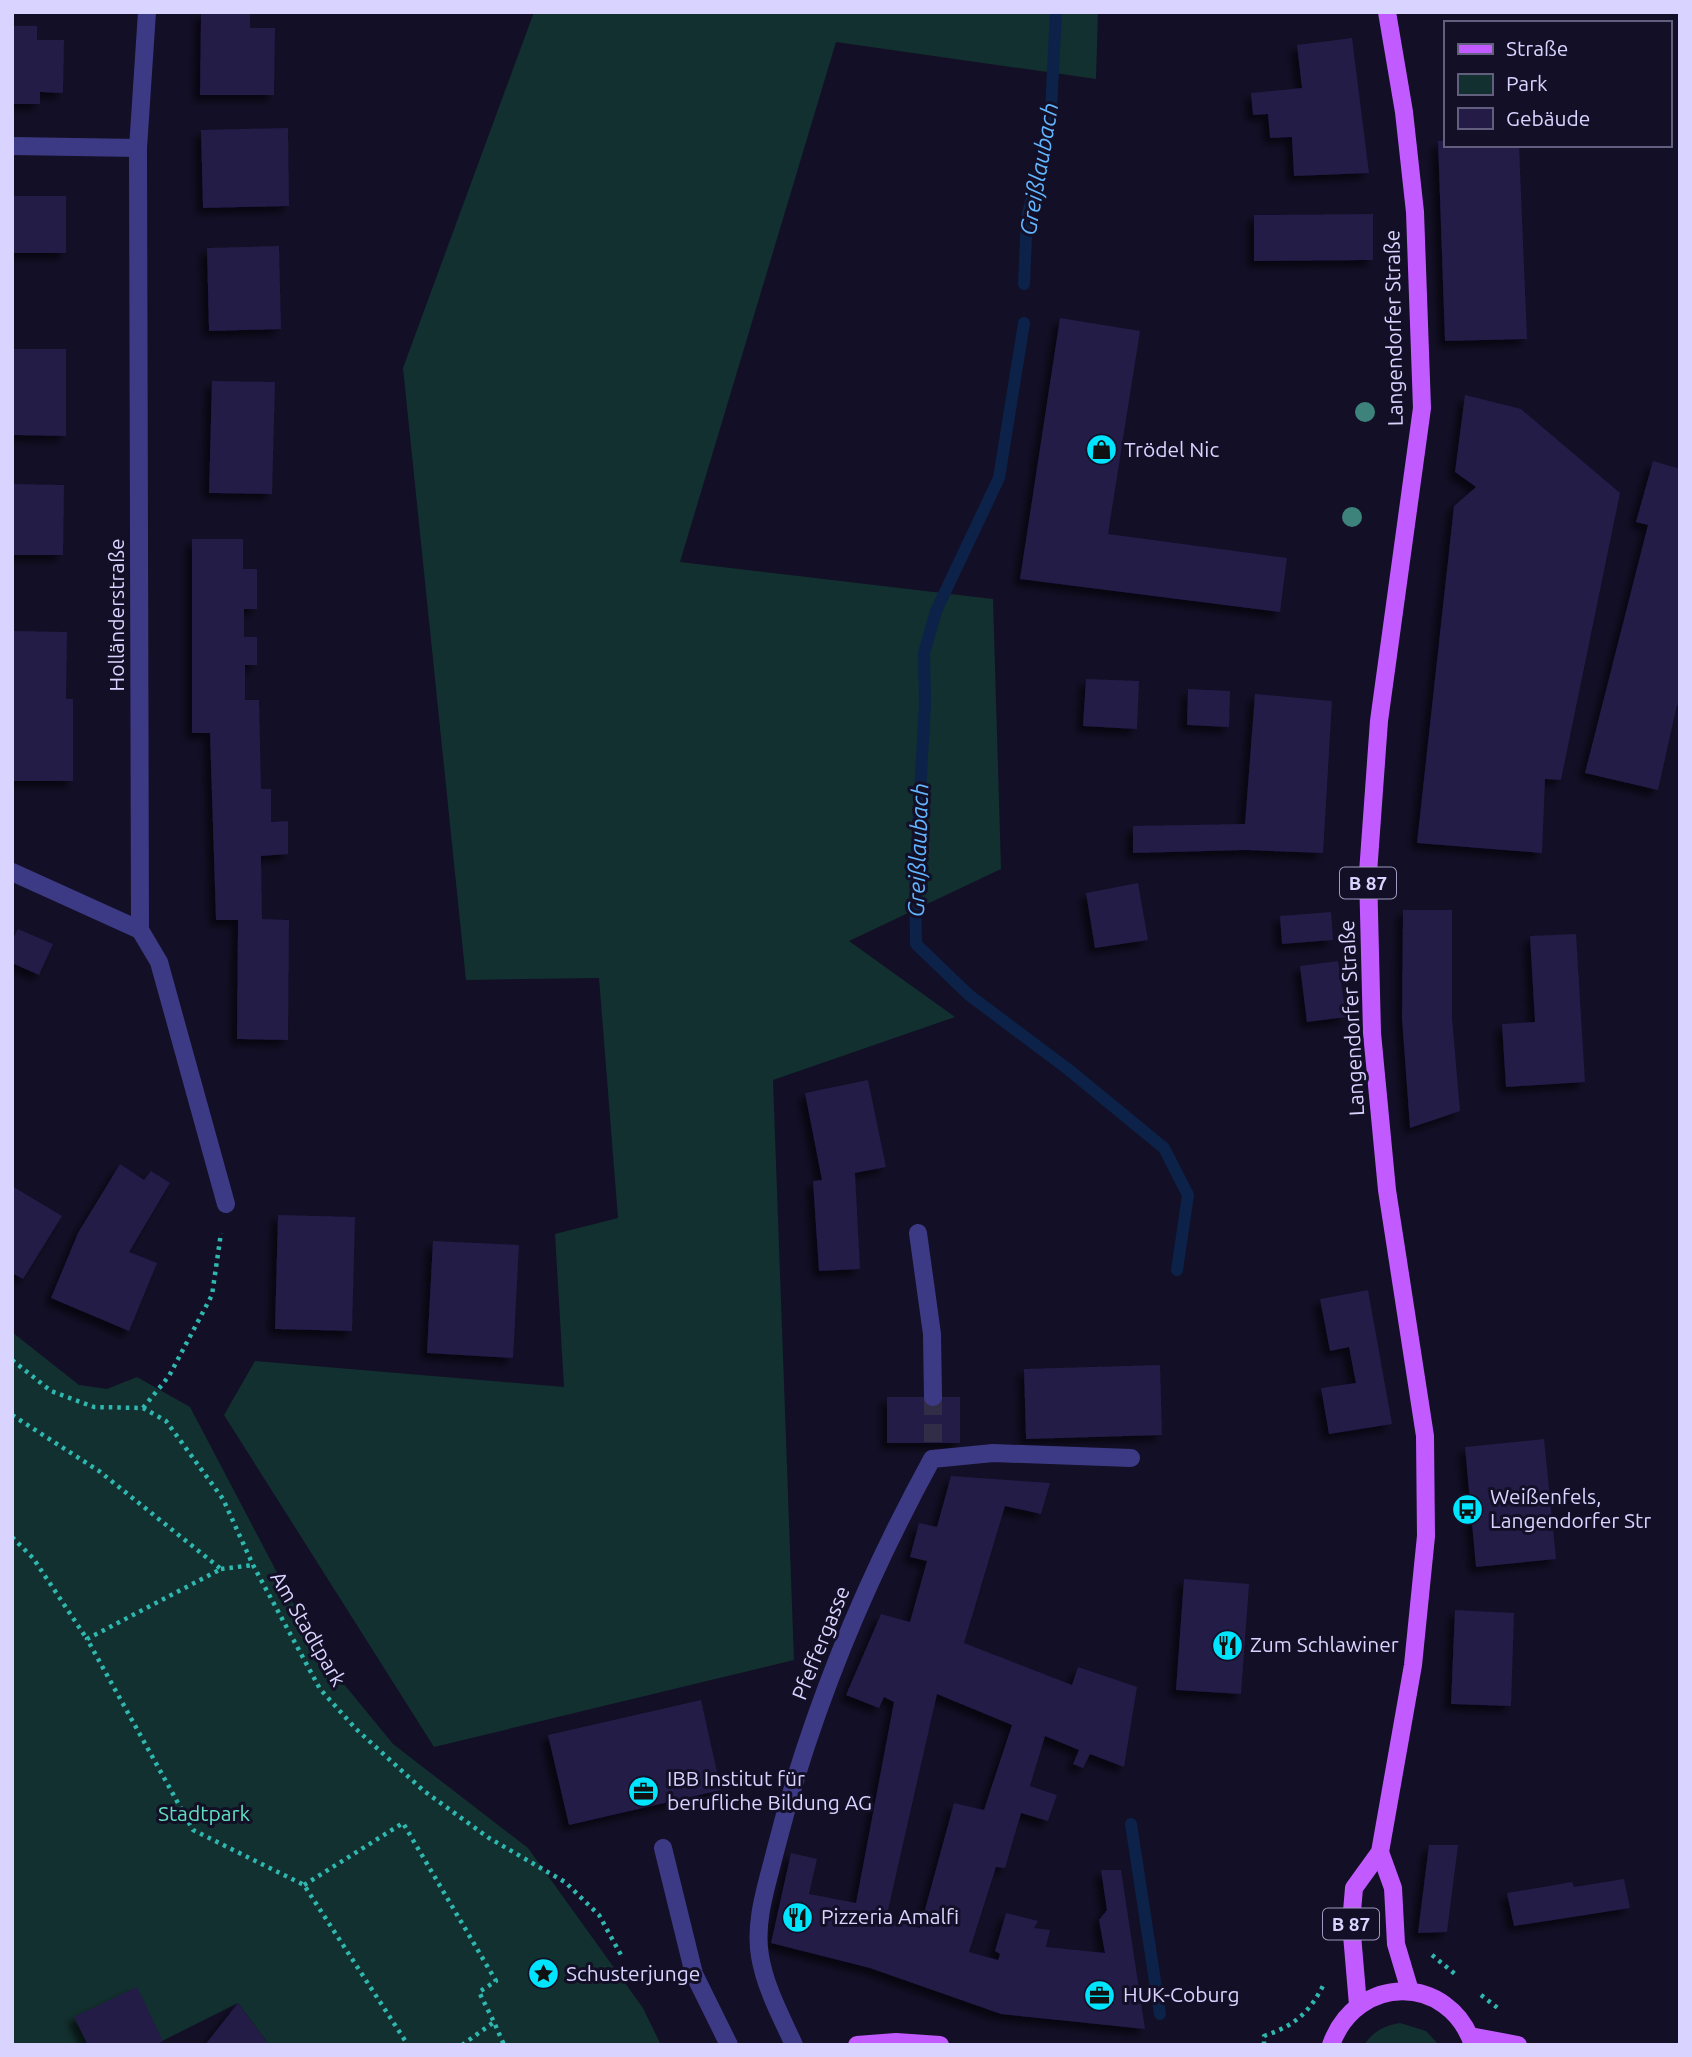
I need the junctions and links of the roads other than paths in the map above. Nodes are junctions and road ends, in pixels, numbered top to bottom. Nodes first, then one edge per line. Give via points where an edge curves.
1 (147, 12) edge
2 (1387, 12) edge
3 (12, 146) edge
4 (138, 148) junction
5 (12, 872) edge
6 (141, 930) junction
7 (226, 1205) road end
8 (918, 1233) dead end
9 (933, 1397) tunnel mouth
10 (1131, 1458) dead end
11 (663, 1848) dead end
12 (1380, 1852) junction
13 (1410, 1991) junction
14 (1358, 2005) junction
15 (1471, 2040) edge
16 (729, 2045) edge
17 (794, 2045) edge
18 (857, 2045) edge
19 (940, 2045) edge
20 (1331, 2045) edge
21 (1518, 2045) edge

1 - 4 street, Holländerstraße
2 - 12 main road, Langendorfer Straße / B 87 via 1415,212 1422,408 1379,721 1368,873 1372,1033 1387,1190 1419,1395 1427,1480 1426,1548 1413,1665
3 - 4 street
4 - 6 street, Holländerstraße
5 - 6 street
6 - 7 street, Holländerstraße via 159,962
8 - 9 street via 932,1334
10 - 17 street, Pfeffergasse via 932,1451 828,1680 787,1806 760,1913 760,1955 773,2000
11 - 16 street via 694,1973
12 - 13 main road, Langendorfer Straße / B 87 via 1393,1888 1396,1944
12 - 14 main road, Langendorfer Straße / B 87 via 1354,1888 1352,1944
13 - 14 main road via 1384,1993
13 - 15 main road via 1424,1994 1456,2014
14 - 20 main road via 1341,2023
15 - 21 main road
18 - 19 main road

